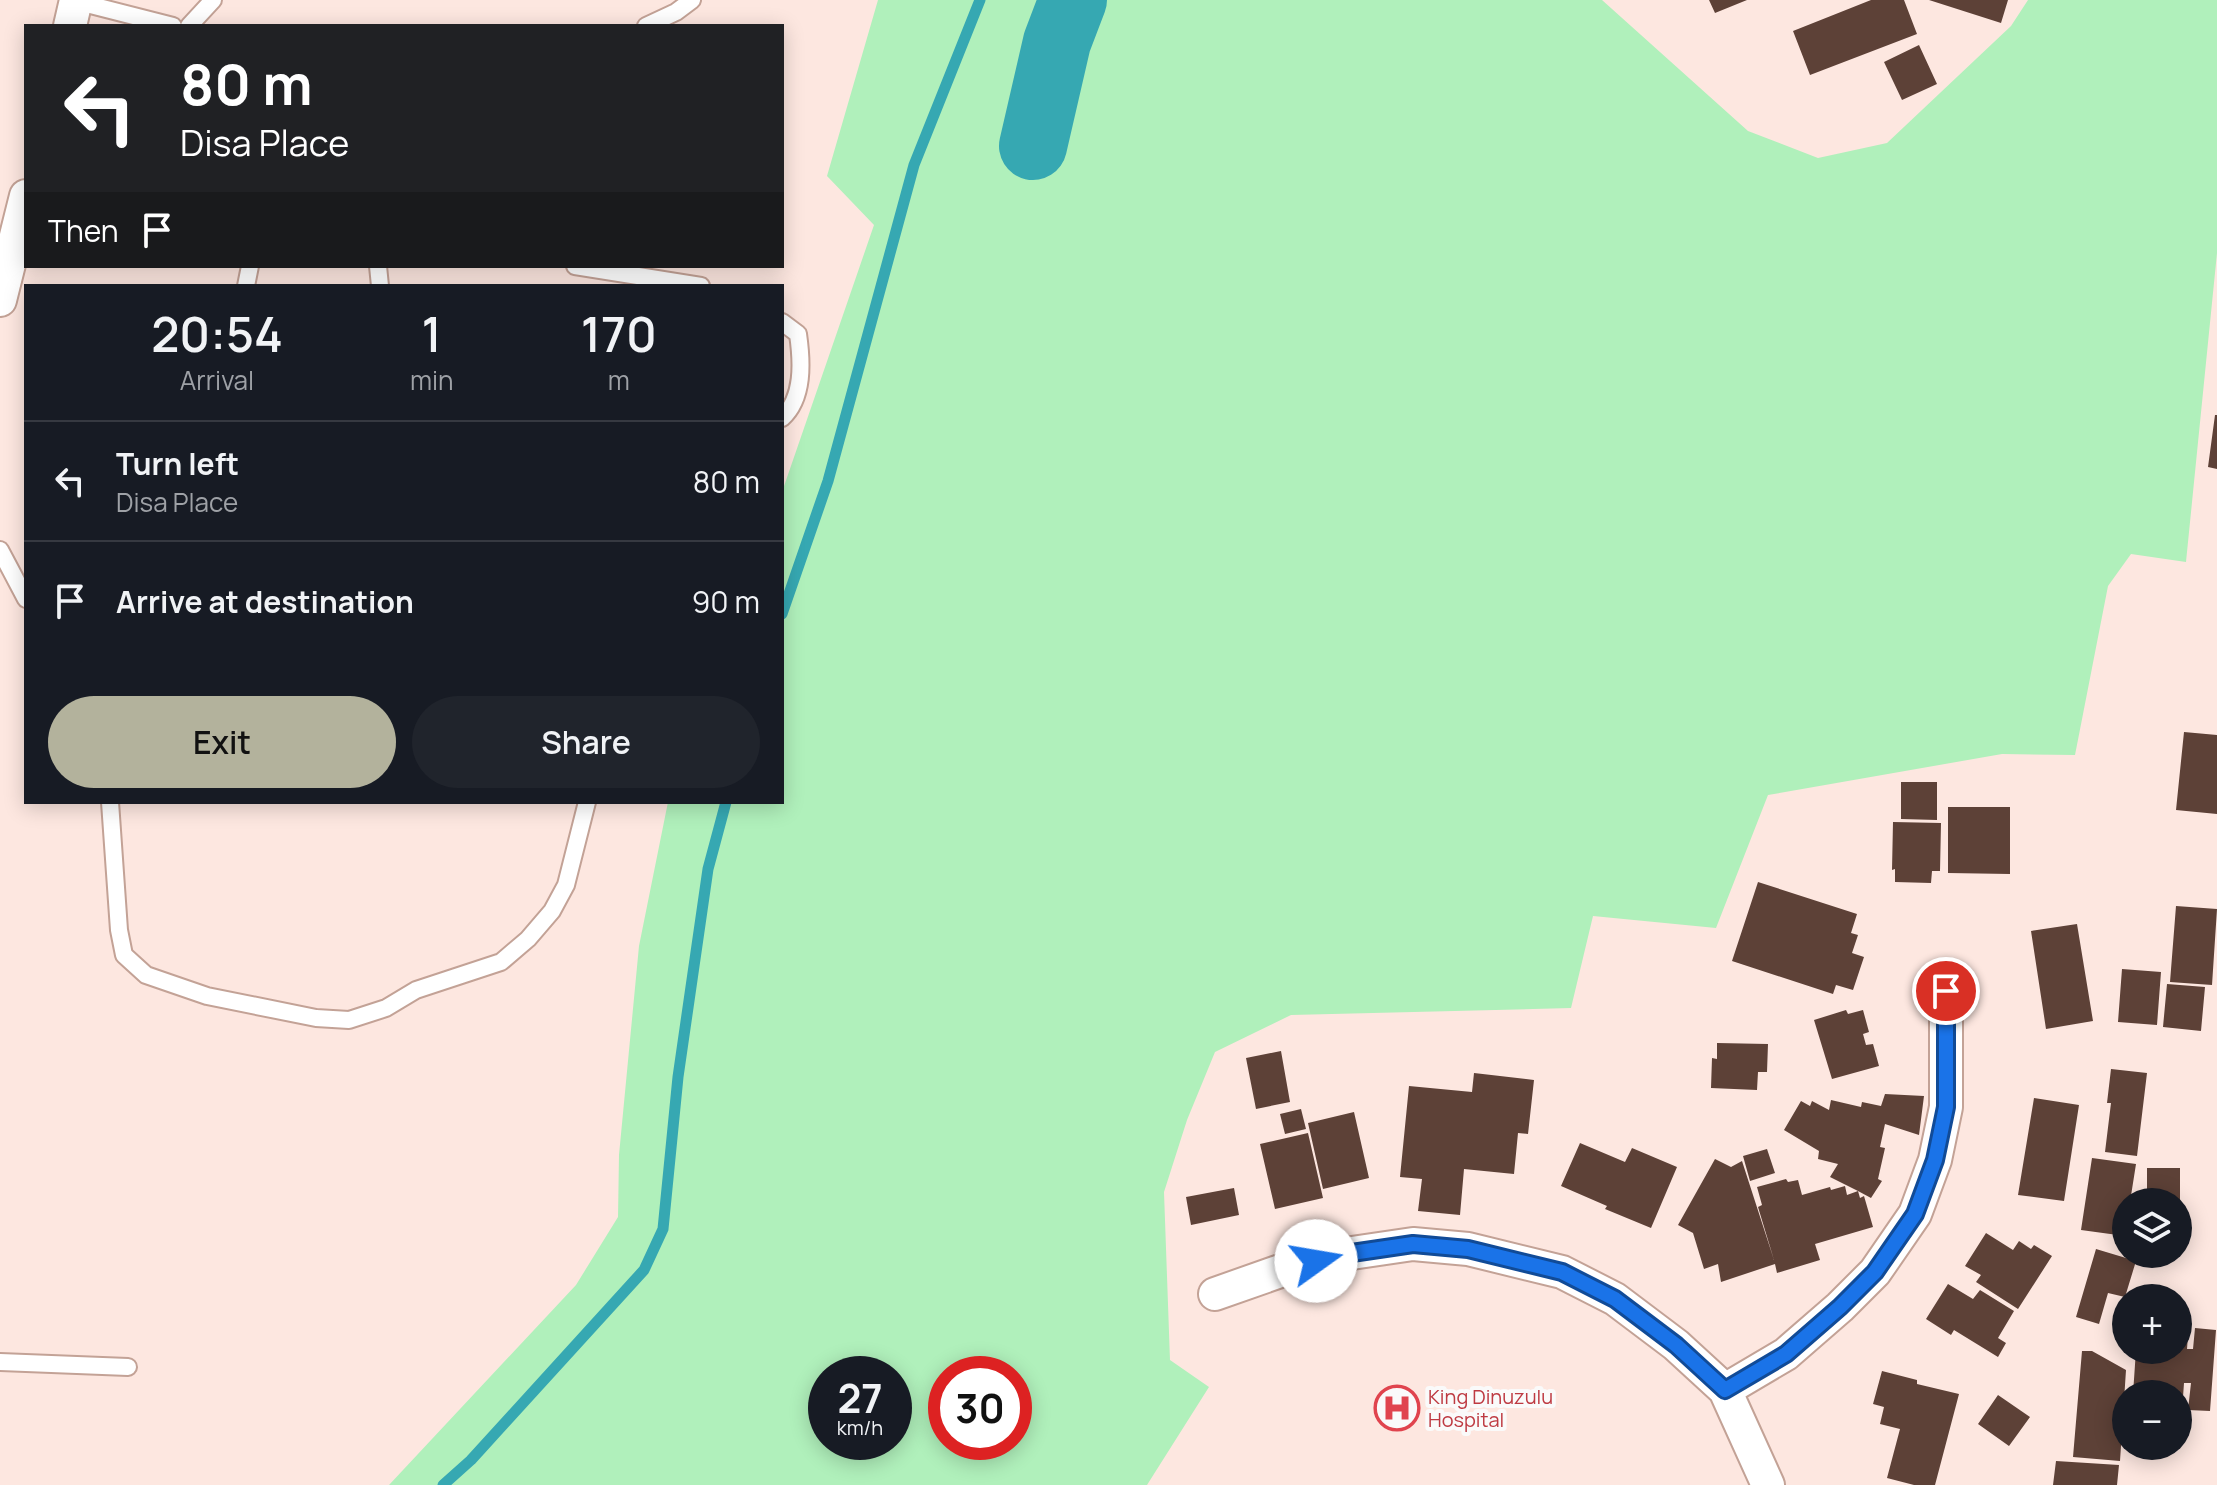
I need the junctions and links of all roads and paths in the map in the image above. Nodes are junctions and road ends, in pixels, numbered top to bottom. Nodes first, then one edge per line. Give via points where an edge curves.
1 (70, 0) edge
2 (76, 0) edge
3 (213, 0) edge
4 (692, 0) edge
5 (70, 24) edge
6 (166, 24) edge
7 (191, 24) edge
8 (650, 24) edge
9 (24, 204) edge
10 (588, 268) edge
11 (688, 284) edge
12 (0, 300) edge
13 (784, 324) edge
14 (784, 416) edge
15 (0, 550) edge
16 (24, 593) edge
17 (110, 804) edge
18 (586, 804) edge
19 (1946, 991) dead end
20 (1215, 1294) dead end
21 (0, 1362) edge
22 (128, 1367) dead end
23 (1725, 1390) junction
24 (1768, 1485) edge

1 - 2 lane
2 - 5 street
2 - 6 lane
3 - 7 lane
4 - 8 lane
9 - 12 street
10 - 11 lane
13 - 14 lane via 798,334 802,362 792,408
15 - 16 lane
17 - 18 lane via 124,955 146,975 207,996 349,1020 386,1008 416,990 501,962 528,939 566,885
19 - 23 street via 1946,1107 1935,1160 1915,1214 1875,1272 1840,1307 1786,1354
20 - 23 street via 1345,1254 1413,1244 1468,1249 1562,1272 1615,1299
21 - 22 lane
23 - 24 street

